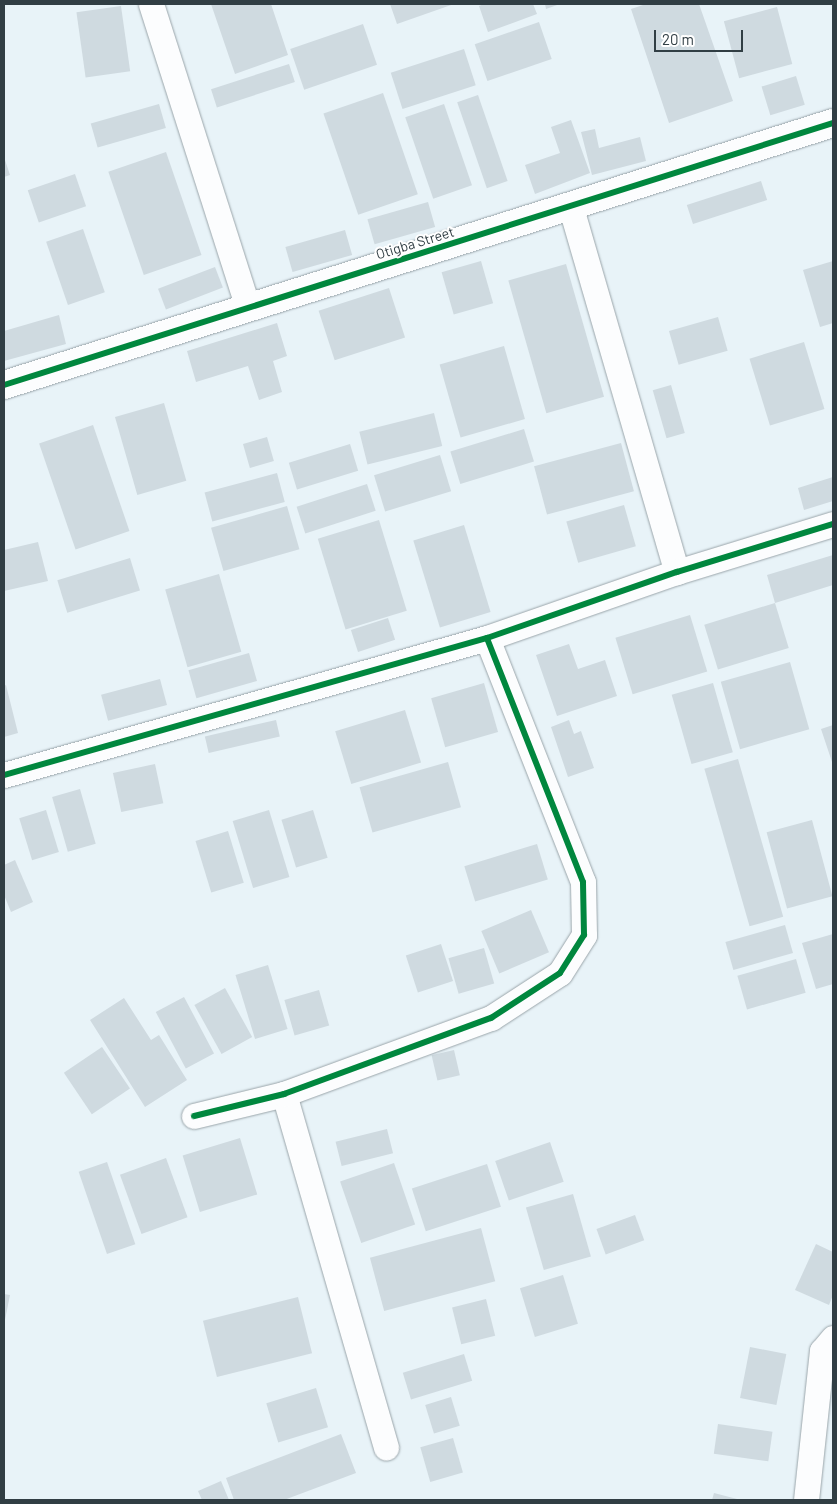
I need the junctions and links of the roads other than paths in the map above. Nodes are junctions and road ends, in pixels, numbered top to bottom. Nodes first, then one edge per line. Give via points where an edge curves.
1 (151, 4) edge
2 (833, 124) edge
3 (571, 208) junction
4 (248, 308) junction
5 (4, 385) edge
6 (833, 524) edge
7 (677, 572) junction
8 (487, 638) junction
9 (4, 775) edge
10 (284, 1094) junction
11 (194, 1116) dead end
12 (833, 1338) edge
13 (386, 1448) dead end
14 (806, 1500) edge

1 - 4 street
2 - 3 street, Otigba Street
3 - 4 street, Otigba Street
3 - 7 street
4 - 5 street, Otigba Street
6 - 7 street
7 - 8 street
8 - 9 street
8 - 10 street via 583,882 584,935 560,973 491,1018
10 - 11 street
10 - 13 street
12 - 14 street via 822,1351

